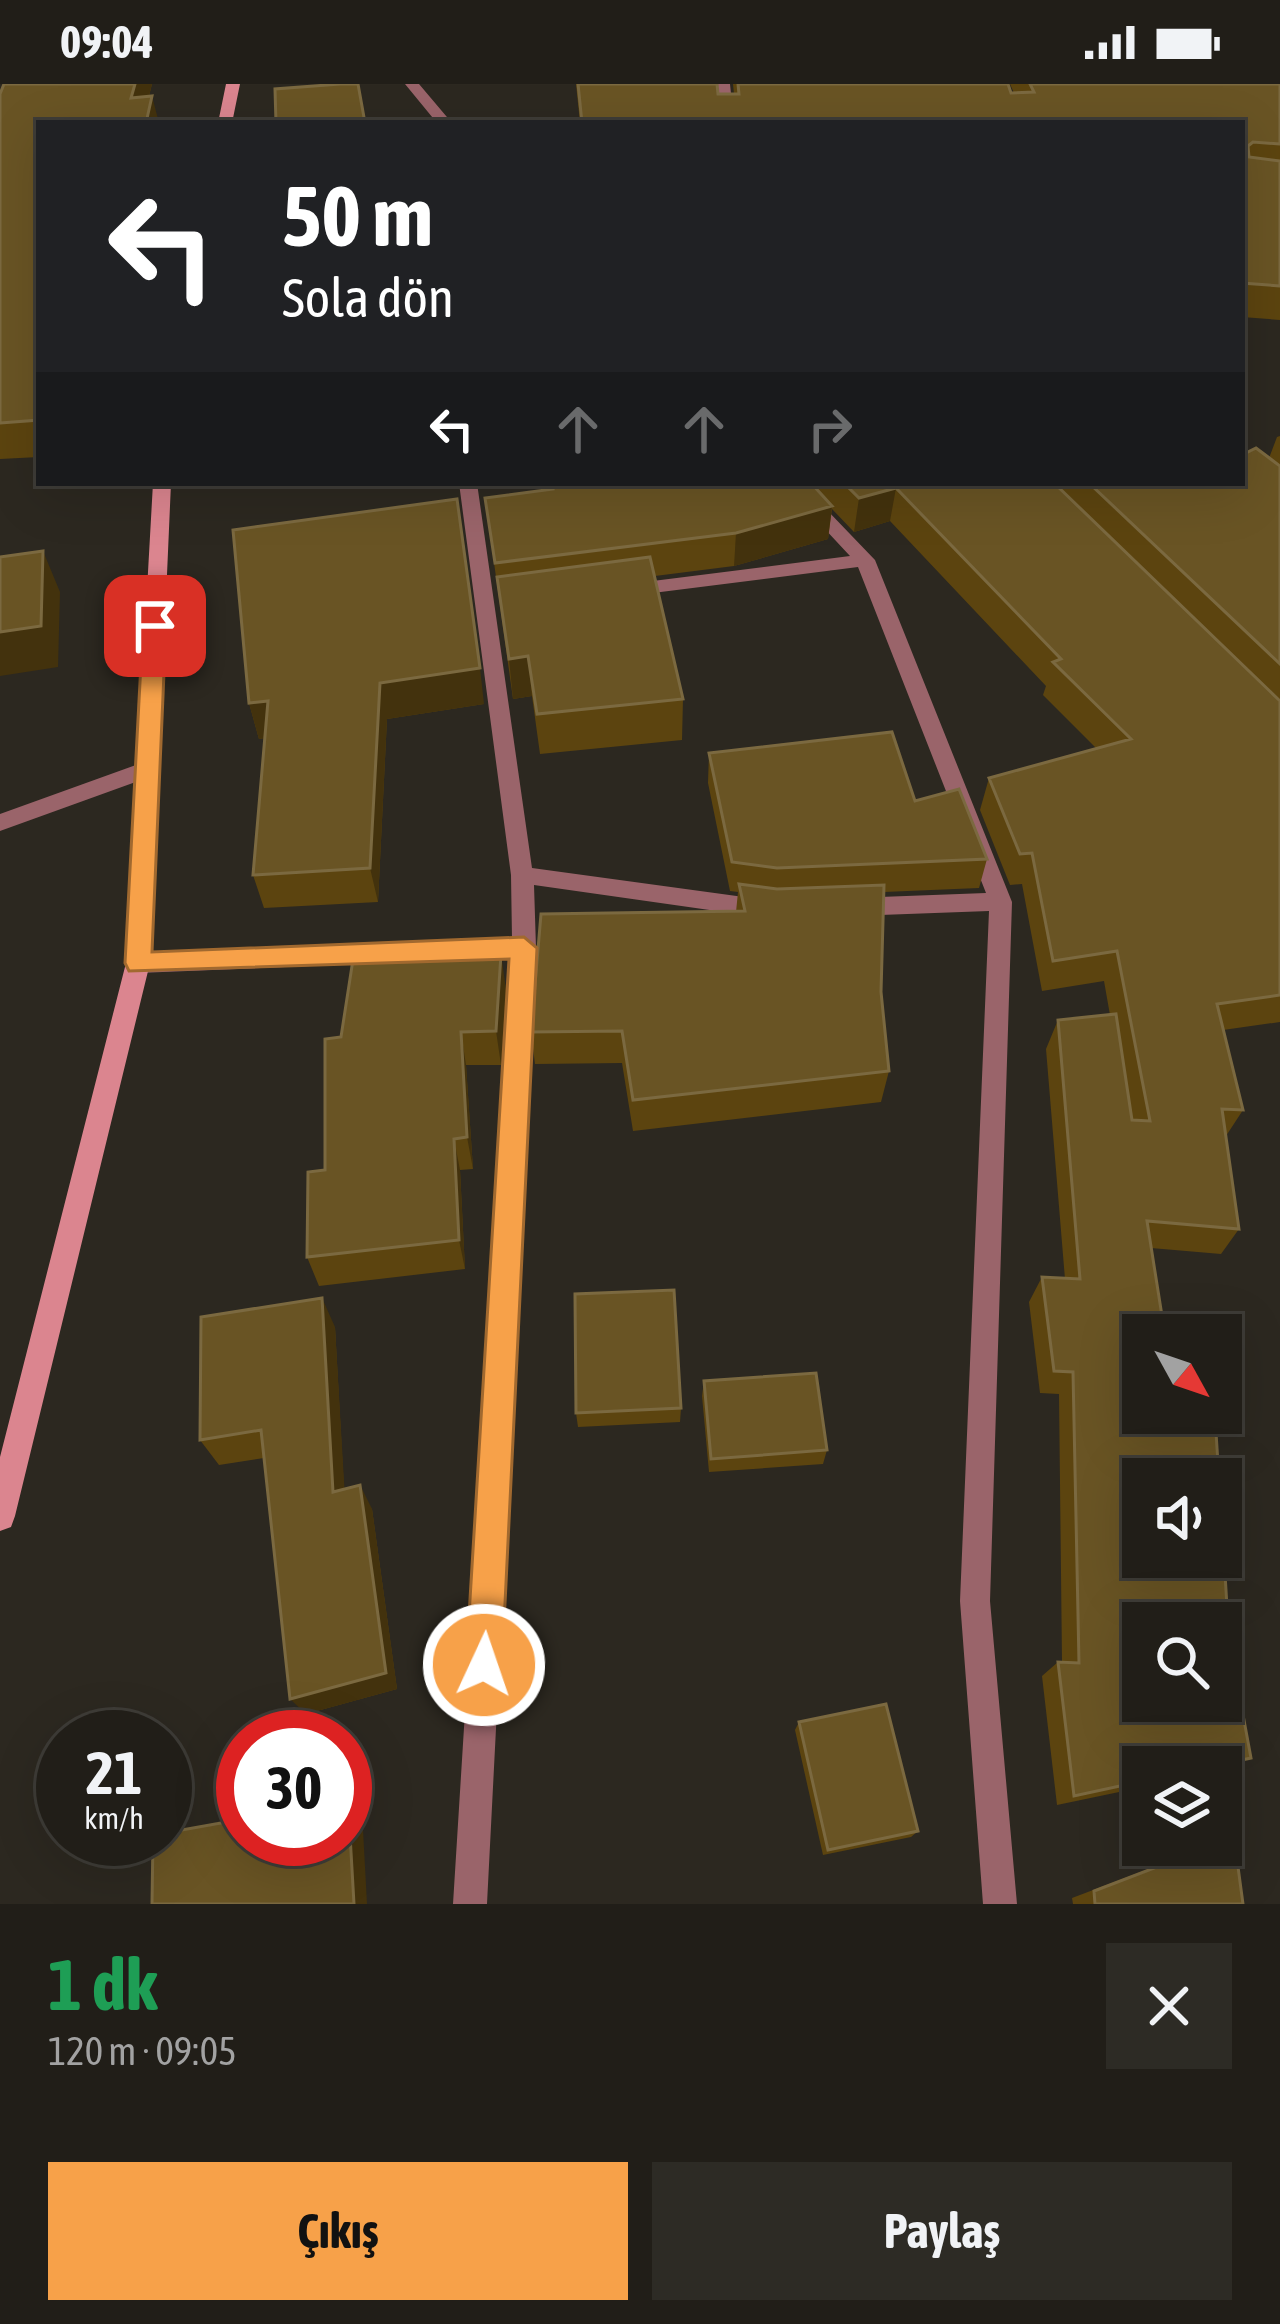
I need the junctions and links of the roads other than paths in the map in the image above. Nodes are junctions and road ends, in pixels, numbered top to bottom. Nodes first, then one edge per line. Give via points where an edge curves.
1 (233, 84) edge
2 (412, 84) edge
3 (723, 84) edge
4 (226, 120) edge
5 (443, 120) edge
6 (727, 120) edge
7 (162, 486) edge
8 (469, 486) edge
9 (793, 486) edge
10 (865, 560) junction
11 (596, 595) edge
12 (147, 769) junction
13 (0, 823) edge
14 (522, 875) junction
15 (1001, 902) junction
16 (524, 948) junction
17 (138, 963) junction
18 (0, 1516) edge
19 (470, 1904) edge
20 (1000, 1904) edge

1 - 4 main road
2 - 5 street
3 - 6 street
7 - 12 main road
8 - 14 street via 495,608
9 - 10 street
10 - 11 street
10 - 15 street
12 - 13 street
12 - 17 main road
14 - 15 street via 807,909
14 - 16 street
15 - 20 street via 975,1601
16 - 17 street
16 - 19 street
17 - 18 main road

